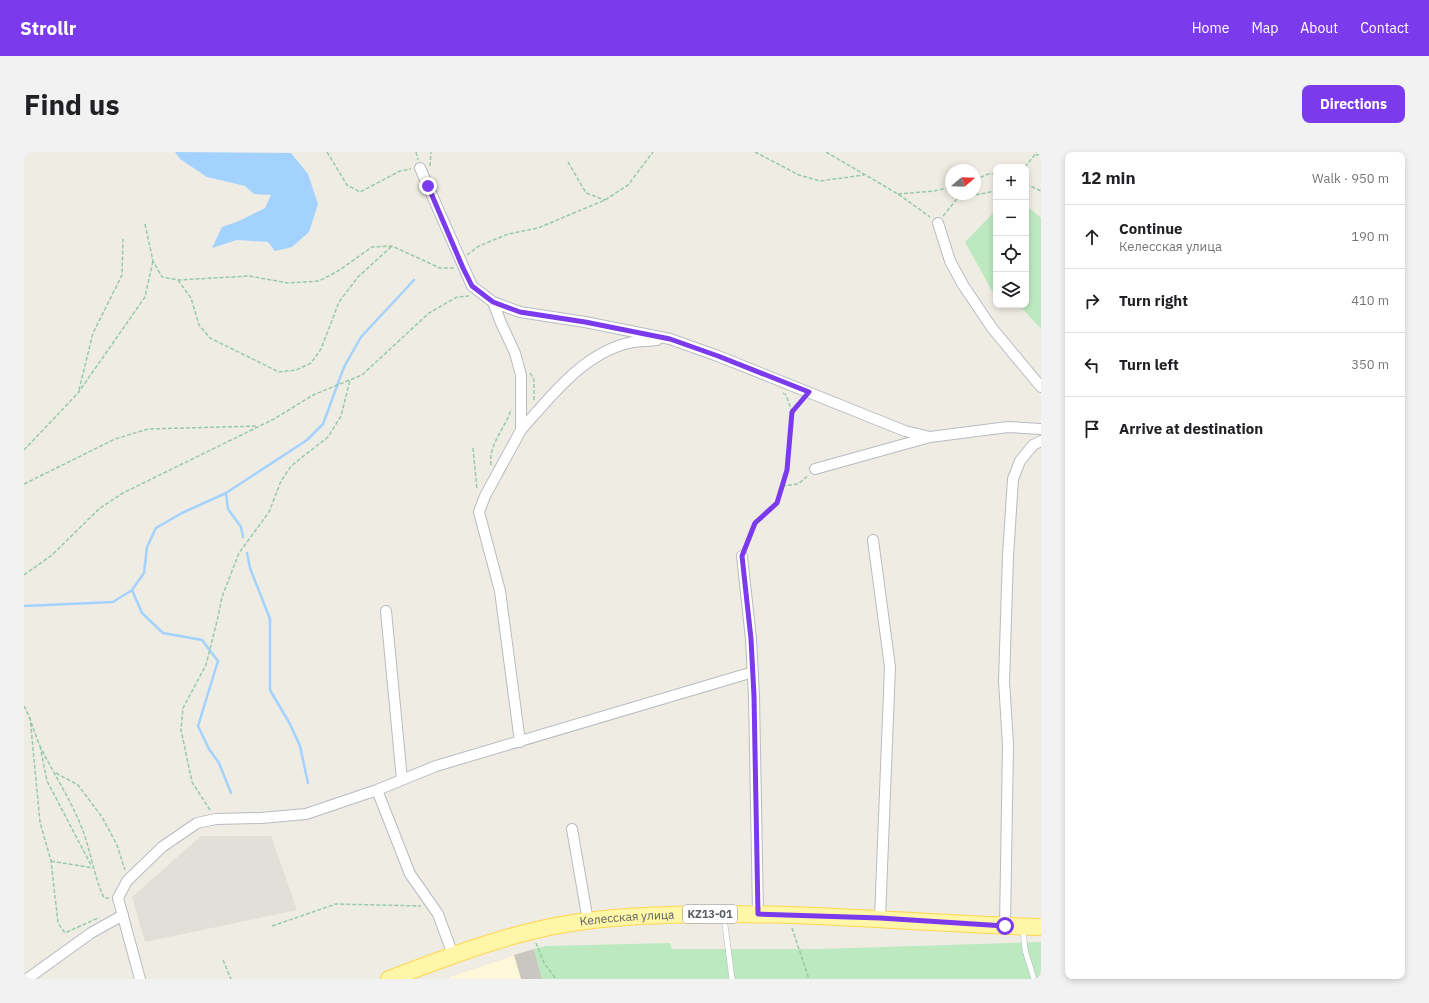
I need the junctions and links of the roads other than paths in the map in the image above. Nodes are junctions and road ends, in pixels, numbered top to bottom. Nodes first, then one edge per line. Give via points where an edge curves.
1 (420, 168) road end
2 (938, 222) road end
3 (493, 302) junction
4 (670, 339) junction
5 (1041, 386) edge
6 (1041, 429) edge
7 (521, 430) junction
8 (930, 437) junction
9 (1041, 441) edge
10 (815, 469) road end
11 (873, 540) dead end
12 (742, 556) road end
13 (386, 611) dead end
14 (753, 672) junction
15 (520, 742) junction
16 (402, 780) junction
17 (377, 790) junction
18 (572, 829) dead end
19 (724, 914) junction
20 (758, 914) junction
21 (123, 916) junction
22 (880, 918) junction
23 (588, 921) junction
24 (1005, 926) junction
25 (1022, 926) junction
26 (1041, 927) edge
27 (453, 956) junction
28 (27, 979) edge
29 (140, 979) edge
30 (389, 979) edge
31 (732, 979) edge
32 (1034, 979) edge

1 - 3 street via 472,286
2 - 5 street via 950,261 963,285 992,328
3 - 4 street via 520,312
3 - 7 street via 500,324 515,353 521,375
4 - 7 street via 632,342 586,364 558,386
4 - 8 street via 905,431
6 - 8 street via 1008,427
7 - 15 street via 479,512 500,591
8 - 10 street
9 - 24 street via 1033,445 1020,461 1012,486 1004,680 1008,745
11 - 22 street via 890,667
12 - 14 street
13 - 16 street
14 - 15 street
14 - 20 street
15 - 16 street via 436,766
16 - 17 street
17 - 21 street via 306,814 216,819 197,823 162,847 127,881 118,898
17 - 27 street via 410,874 438,914
18 - 23 street
19 - 20 main road, Келесская улица / KZ13-01
19 - 23 main road, Келесская улица / KZ13-01 via 648,915
19 - 31 lane
20 - 22 main road, Келесская улица / KZ13-01
21 - 28 street via 90,933
21 - 29 street
22 - 24 main road, Келесская улица / KZ13-01
23 - 27 main road, Келесская улица / KZ13-01 via 531,932
24 - 25 main road, Келесская улица / KZ13-01
25 - 26 main road, Келесская улица / KZ13-01
25 - 32 lane via 1025,950
27 - 30 main road, Келесская улица / KZ13-01

